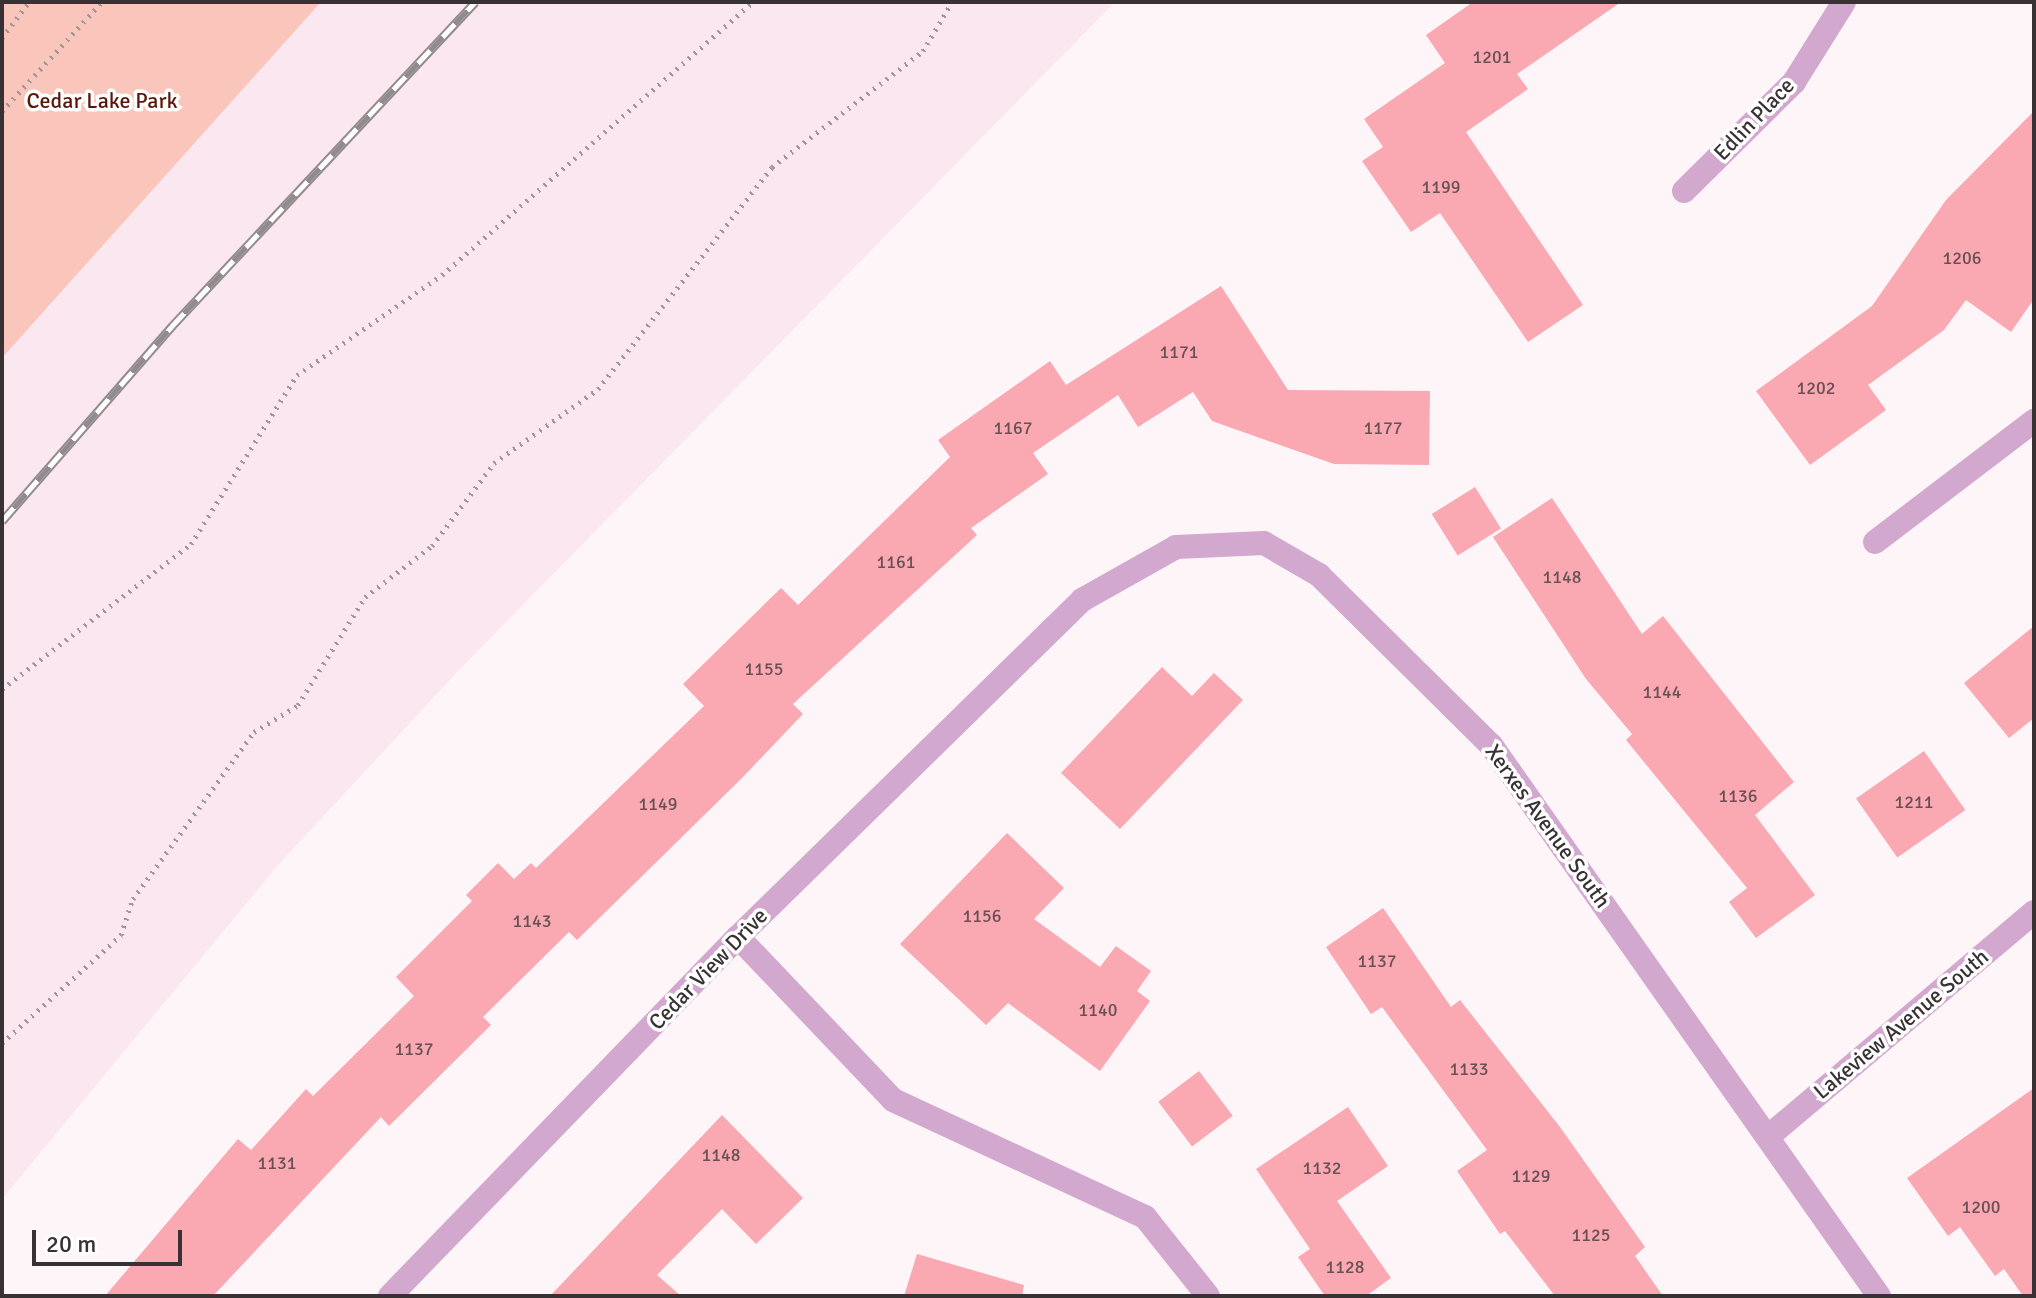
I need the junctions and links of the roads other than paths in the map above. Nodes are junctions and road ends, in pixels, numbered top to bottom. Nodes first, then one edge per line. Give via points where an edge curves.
1 (1844, 2) edge
2 (1684, 191) dead end
3 (2034, 421) edge
4 (1875, 542) dead end
5 (1031, 647) joint
6 (2034, 912) edge
7 (738, 937) junction
8 (1769, 1136) junction
9 (390, 1296) edge
10 (1208, 1296) edge
11 (1879, 1296) edge

1 - 2 street, Edlin Place via 1794,82
3 - 4 street
5 - 7 street, Cedar View Drive
5 - 8 street, Xerxes Avenue South via 1112,578 1176,547 1264,543 1319,575 1491,745
6 - 8 street, Lakeview Avenue South
7 - 9 street, Cedar View Drive
7 - 10 street via 893,1100 1145,1217
8 - 11 street, Xerxes Avenue South

